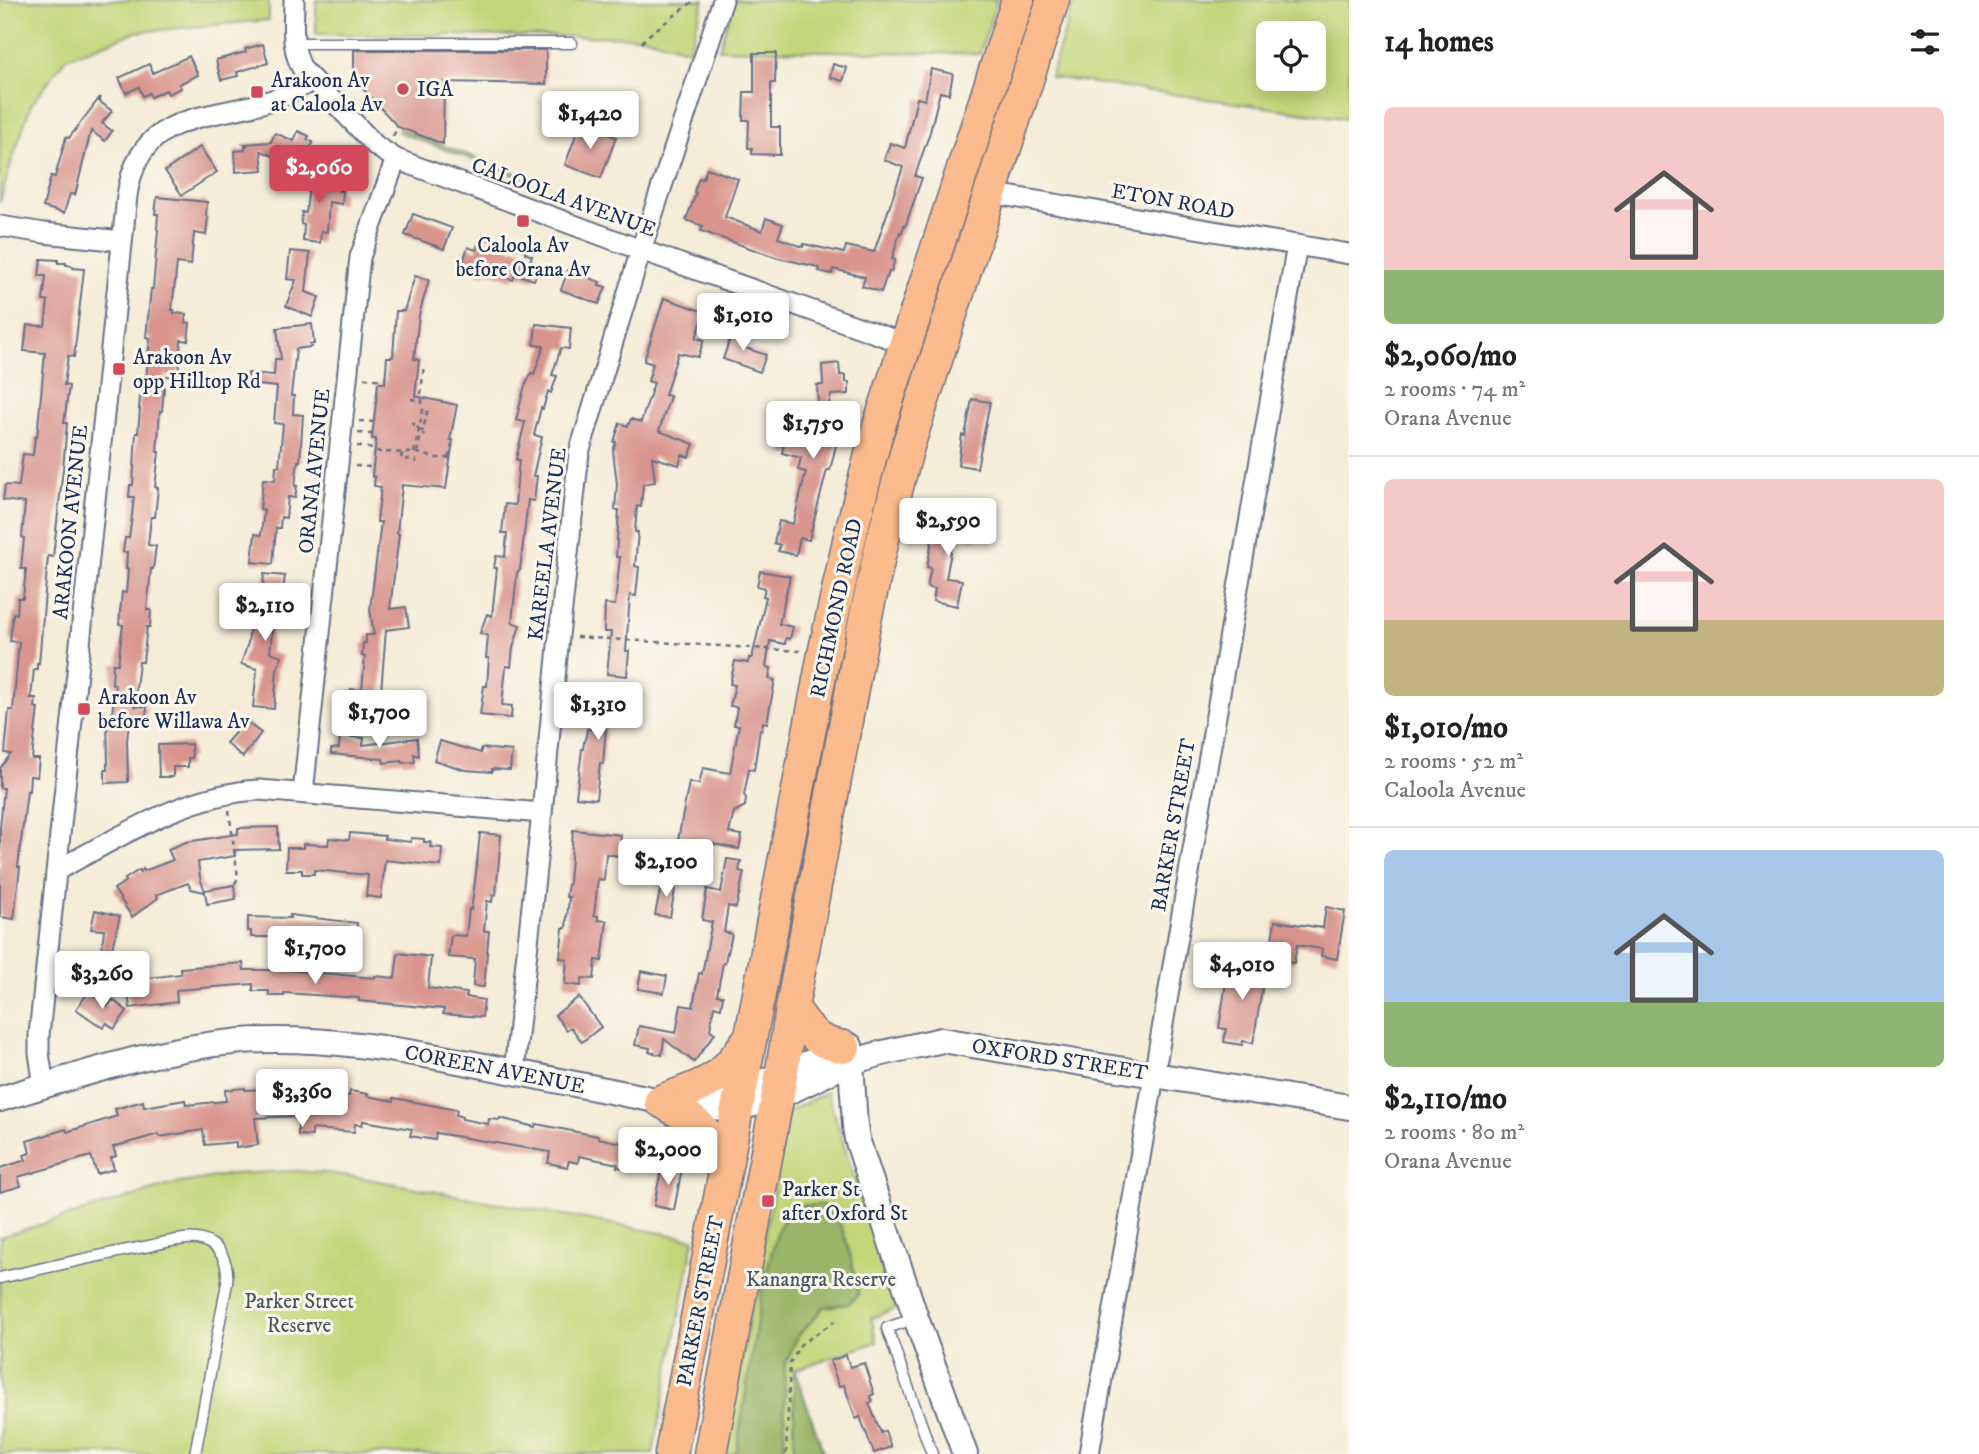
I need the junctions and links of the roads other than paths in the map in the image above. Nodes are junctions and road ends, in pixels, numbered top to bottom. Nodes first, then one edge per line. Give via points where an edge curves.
1 (294, 0) edge
2 (723, 0) edge
3 (1018, 0) edge
4 (1053, 0) edge
5 (293, 43) junction
6 (572, 43) dead end
7 (312, 80) junction
8 (396, 159) junction
9 (990, 193) junction
10 (0, 226) edge
11 (122, 240) junction
12 (1297, 245) junction
13 (641, 250) junction
14 (1349, 254) edge
15 (967, 264) junction
16 (906, 344) junction
17 (908, 446) junction
18 (303, 793) junction
19 (542, 813) junction
20 (57, 870) junction
21 (792, 1008) junction
22 (750, 1038) junction
23 (942, 1040) joint
24 (848, 1055) junction
25 (514, 1072) junction
26 (1153, 1074) junction
27 (780, 1084) junction
28 (44, 1086) junction
29 (0, 1099) edge
30 (738, 1099) junction
31 (661, 1101) junction
32 (1349, 1107) edge
33 (724, 1176) junction
34 (0, 1278) edge
35 (916, 1318) junction
36 (195, 1454) edge
37 (671, 1454) edge
38 (710, 1454) edge
39 (932, 1454) edge
40 (965, 1454) edge
41 (1089, 1454) edge

1 - 5 street, CALOOLA AVENUE
2 - 13 street, KAREELA AVENUE
3 - 16 highway, RICHMOND ROAD
4 - 9 highway, RICHMOND ROAD
5 - 6 lane
5 - 7 street, CALOOLA AVENUE via 297,60
7 - 8 street, CALOOLA AVENUE via 376,146
7 - 11 street, ARAKOON AVENUE via 280,97 182,122 159,134 141,153 130,176
8 - 13 street, CALOOLA AVENUE
8 - 18 street, ORANA AVENUE via 360,257
9 - 12 street, ETON ROAD
9 - 15 highway, RICHMOND ROAD
10 - 11 street
11 - 20 street, ARAKOON AVENUE
12 - 14 street, ETON ROAD
12 - 26 street, BARKER STREET
13 - 16 street, CALOOLA AVENUE
13 - 19 street, KAREELA AVENUE via 576,473
15 - 16 highway via 928,325
15 - 17 highway, RICHMOND ROAD
16 - 17 highway via 913,360
16 - 22 highway, RICHMOND ROAD via 876,435 847,549
17 - 21 highway, RICHMOND ROAD via 864,625
18 - 19 street
18 - 20 street via 259,790 204,798 163,814
19 - 25 street, KAREELA AVENUE
20 - 28 street, ARAKOON AVENUE via 39,1035
21 - 24 highway via 820,1042
21 - 27 highway, RICHMOND ROAD
22 - 30 highway, RICHMOND ROAD
22 - 31 highway via 718,1076
23 - 24 street, COREEN AVENUE via 880,1038
23 - 26 street, OXFORD STREET
24 - 27 street, COREEN AVENUE
24 - 35 street via 857,1139
25 - 28 street, COREEN AVENUE via 370,1045 266,1040 160,1053
25 - 31 street, COREEN AVENUE
26 - 32 street, OXFORD STREET
26 - 41 street, BARKER STREET
27 - 30 street, COREEN AVENUE via 756,1103
27 - 38 highway, PARKER STREET
28 - 29 street, COREEN AVENUE
30 - 31 street, COREEN AVENUE via 704,1107
30 - 33 highway, PARKER STREET
31 - 33 highway via 706,1131 719,1153
33 - 37 highway, PARKER STREET
34 - 36 lane via 189,1239 219,1249 227,1265 227,1283
35 - 39 lane via 887,1328
35 - 40 street

